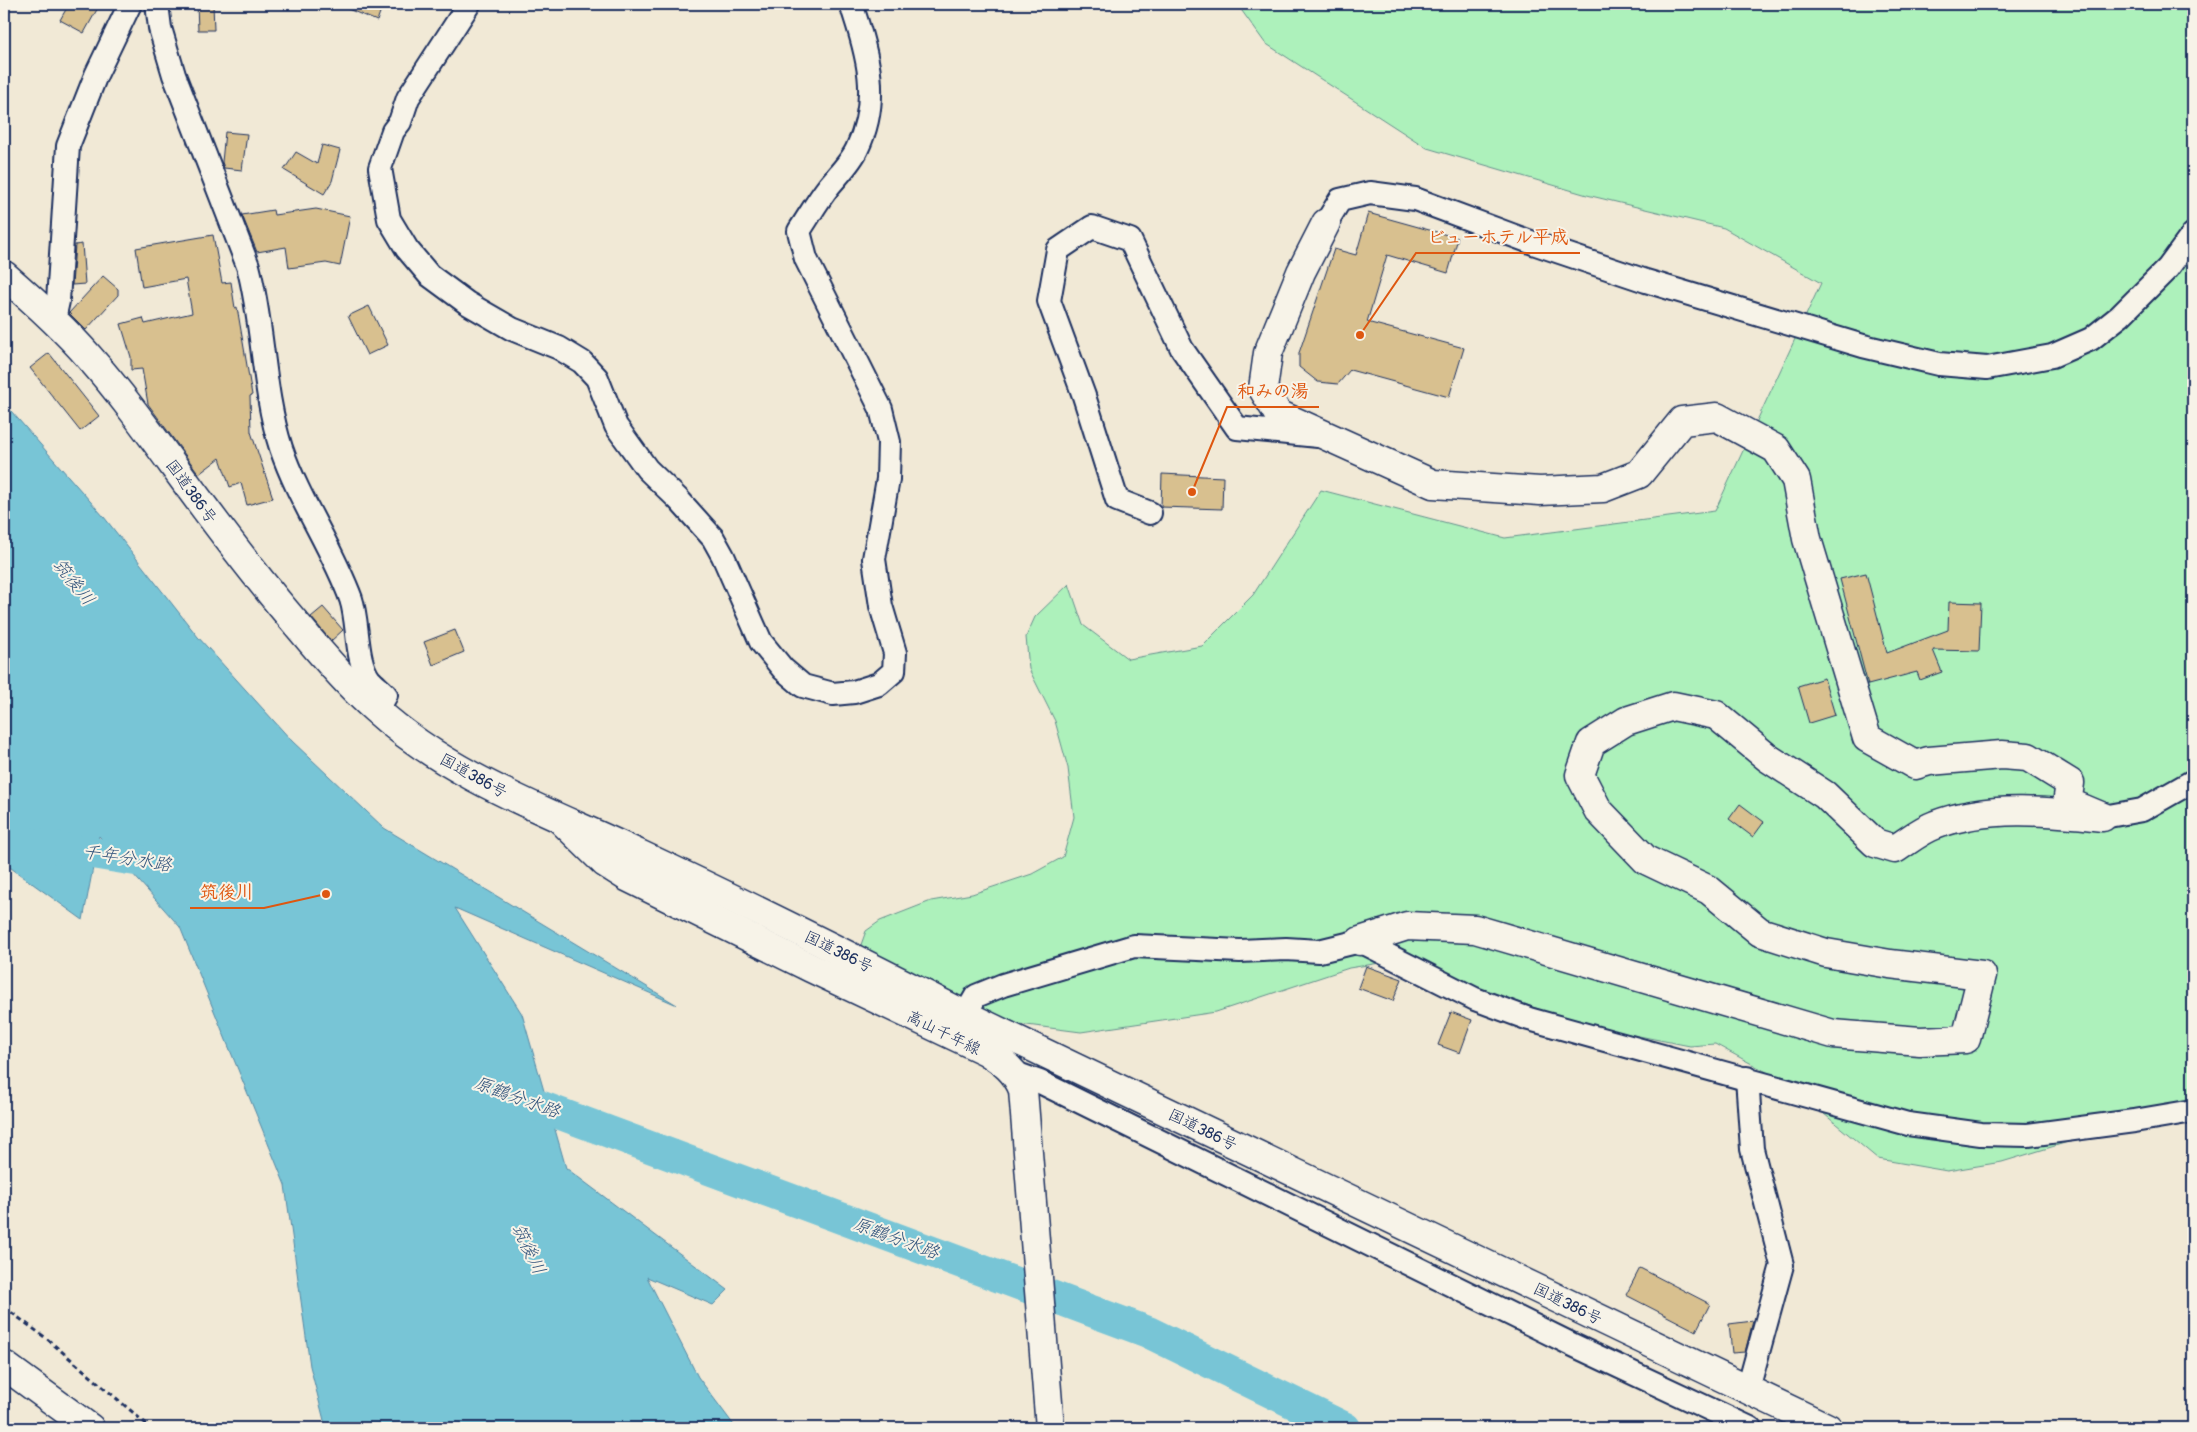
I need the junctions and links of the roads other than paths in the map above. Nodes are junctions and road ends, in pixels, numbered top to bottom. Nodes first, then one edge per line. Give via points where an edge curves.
1 (130, 4) edge
2 (157, 4) edge
3 (469, 4) edge
4 (851, 4) edge
5 (1326, 223) joint
6 (2193, 234) edge
7 (4, 275) edge
8 (54, 319) junction
9 (1329, 437) junction
10 (1150, 513) dead end
11 (377, 711) junction
12 (2193, 782) edge
13 (2103, 817) junction
14 (561, 820) junction
15 (1360, 941) junction
16 (965, 1015) junction
17 (1747, 1078) junction
18 (1019, 1082) junction
19 (2193, 1111) edge
20 (4, 1365) edge
21 (1748, 1390) junction
22 (90, 1428) edge
23 (1050, 1428) edge
24 (1750, 1428) edge
25 (1828, 1428) edge

1 - 8 street via 96,75 68,146 58,302
2 - 11 street via 160,28 174,75 251,276 272,416 282,449 352,602 363,667 386,695
3 - 4 street via 408,98 400,122 393,131 380,168 389,219 407,249 429,275 459,298 512,329 559,348 582,362 598,378 616,426 647,469 713,538 761,642 783,669 803,686 834,694 879,684 894,671 895,653 881,606 874,559 888,479 889,442 881,409 806,259 799,231 822,195 857,151 870,110 871,81
5 - 6 street via 1340,200 1370,193 1415,199 1646,281 1863,346 1939,364 1987,368 2052,356 2091,339 2120,316 2168,268
5 - 9 main road via 1301,272 1268,353 1262,389 1278,414
7 - 8 main road, 国道386号
8 - 11 main road, 国道386号 via 127,403 273,597 349,686
9 - 10 street via 1237,428 1182,349 1130,240 1092,228 1058,250 1049,301 1117,500
9 - 13 main road via 1432,484 1540,491 1604,488 1638,474 1682,421 1717,417 1776,449 1796,480 1806,539 1867,738 1915,765 2002,755 2028,757 2070,784 2068,797 2072,804
11 - 14 main road, 国道386号 via 401,732 467,774
12 - 13 street via 2142,810
13 - 15 main road via 2044,810 1972,815 1934,825 1895,849 1875,843 1825,795 1768,758 1716,715 1673,706 1626,722 1591,743 1580,775 1598,810 1646,860 1709,890 1760,932 1826,953 1982,975 1966,1039 1920,1041 1833,1034 1475,929 1408,926
14 - 16 main road, 国道386号 via 837,949
14 - 18 main road, 高山千年線 via 605,863 627,877 986,1051 1004,1062
15 - 16 street via 1319,951 1134,946 976,996
15 - 17 street via 1475,999 1530,1019
16 - 21 main road, 国道386号
17 - 19 street via 1908,1124 1981,1134 2028,1134
17 - 21 street via 1752,1149 1782,1265
18 - 23 main road
18 - 24 street via 1049,1086 1573,1345
20 - 22 main road
21 - 25 main road, 国道386号

